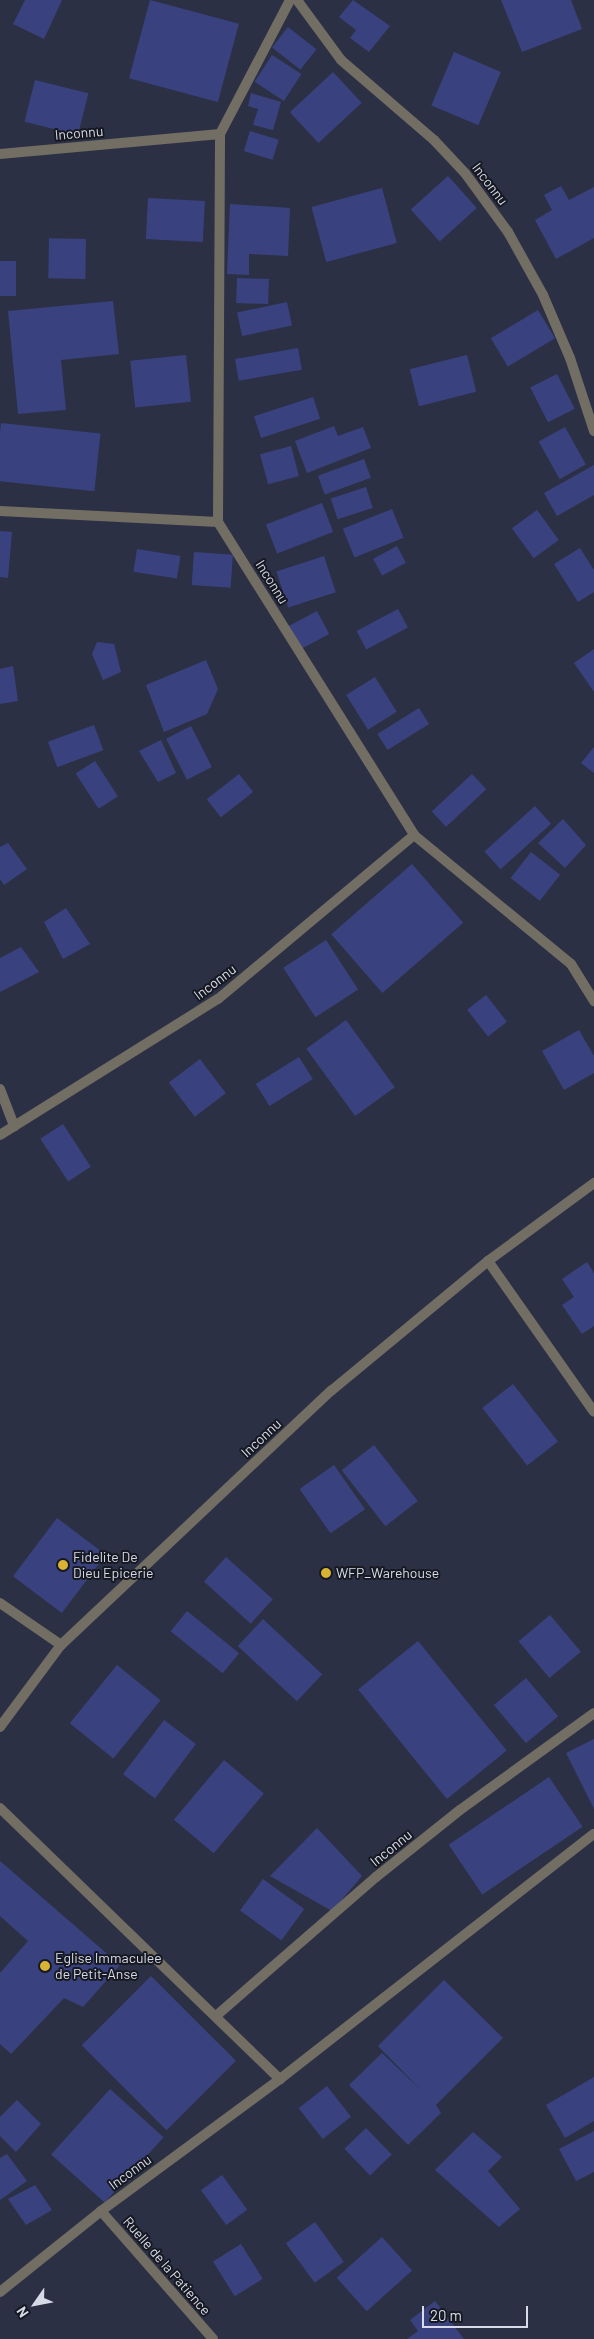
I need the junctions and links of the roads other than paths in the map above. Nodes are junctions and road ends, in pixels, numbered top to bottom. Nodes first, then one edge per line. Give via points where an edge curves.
1 (290, 0) edge
2 (297, 0) edge
3 (220, 134) junction
4 (0, 154) edge
5 (594, 431) edge
6 (0, 511) edge
7 (218, 522) junction
8 (414, 835) junction
9 (594, 1001) edge
10 (0, 1089) edge
11 (14, 1126) junction
12 (0, 1135) edge
13 (594, 1182) edge
14 (488, 1261) junction
15 (594, 1412) edge
16 (0, 1603) edge
17 (61, 1645) junction
18 (594, 1713) edge
19 (0, 1727) edge
20 (0, 1808) edge
21 (594, 1834) edge
22 (216, 2016) junction
23 (280, 2079) junction
24 (101, 2211) junction
25 (0, 2292) edge
26 (213, 2339) edge

1 - 3 street
2 - 5 street, Inconnu via 341,60 434,140 465,173 508,232 543,295 570,358
3 - 4 street, Inconnu
3 - 7 street
6 - 7 street
7 - 8 street, Inconnu
8 - 9 street, Inconnu via 571,964
8 - 11 street, Inconnu via 218,999
10 - 11 street
11 - 12 street, Inconnu
13 - 14 street, Inconnu
14 - 15 street
14 - 17 street, Inconnu via 331,1391
16 - 17 street
17 - 19 street, Inconnu
18 - 22 street, Inconnu via 460,1810 376,1877
20 - 22 street
21 - 23 street, Inconnu
22 - 23 street
23 - 24 street, Inconnu
24 - 25 street, Inconnu
24 - 26 street, Ruelle de la Patience

